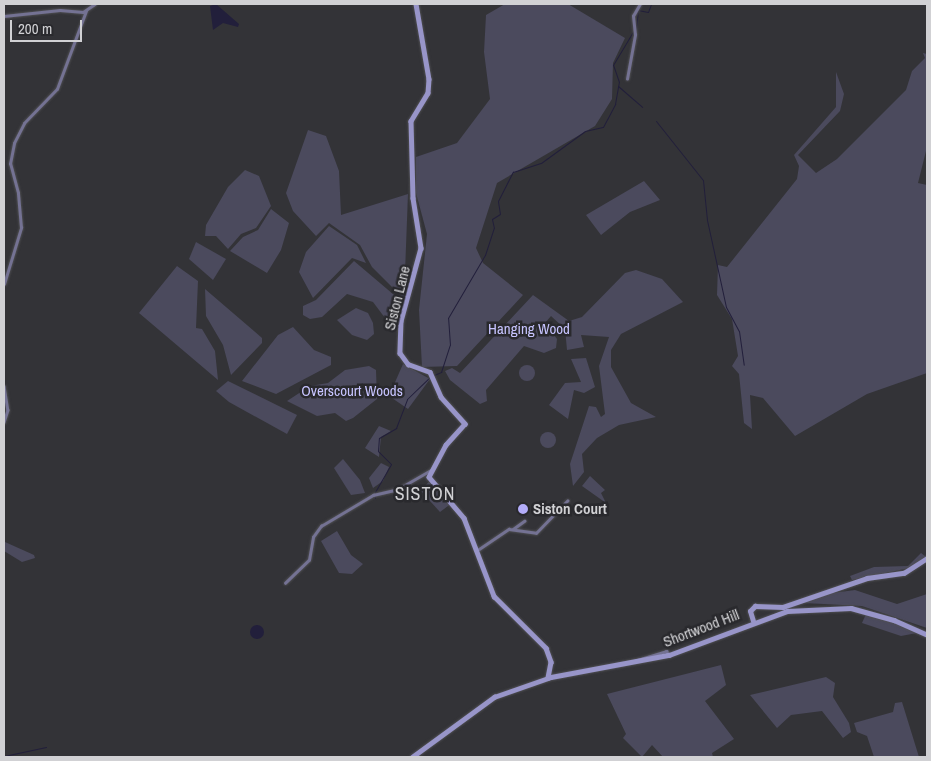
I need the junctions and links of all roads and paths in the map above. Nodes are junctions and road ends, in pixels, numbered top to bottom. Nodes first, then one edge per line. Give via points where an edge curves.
1 (95, 4) edge
2 (416, 4) edge
3 (640, 4) edge
4 (86, 11) junction
5 (4, 16) edge
6 (627, 78) dead end
7 (4, 284) edge
8 (4, 386) edge
9 (4, 422) edge
10 (431, 470) junction
11 (420, 476) junction
12 (431, 480) junction
13 (567, 501) dead end
14 (524, 521) dead end
15 (513, 530) junction
16 (479, 548) junction
17 (927, 558) edge
18 (285, 583) dead end
19 (753, 621) junction
20 (927, 636) edge
21 (550, 678) junction
22 (412, 757) edge

1 - 4 street
2 - 10 street, Siston Lane via 429,79 428,93 411,121 413,198 421,248 401,321 399,348 408,364 432,376 441,397 465,424
3 - 6 street via 633,16 635,35
4 - 5 street
4 - 7 street via 57,89 24,124 14,143 10,164 18,193 21,228
8 - 9 street via 8,410
10 - 11 street
10 - 12 street
11 - 12 street
11 - 18 street via 398,489 373,495 322,526 313,537 309,560
12 - 16 street via 461,512
13 - 15 street via 536,533
14 - 15 street
15 - 16 street
16 - 21 street via 494,596 515,622 543,644 550,657
17 - 19 street, Shortwood Hill via 904,573 867,578 783,607 755,606 750,611
19 - 20 street via 808,608 844,608 888,617
19 - 21 street, Shortwood Hill via 668,655
21 - 22 street, Shortwood Hill via 478,706

